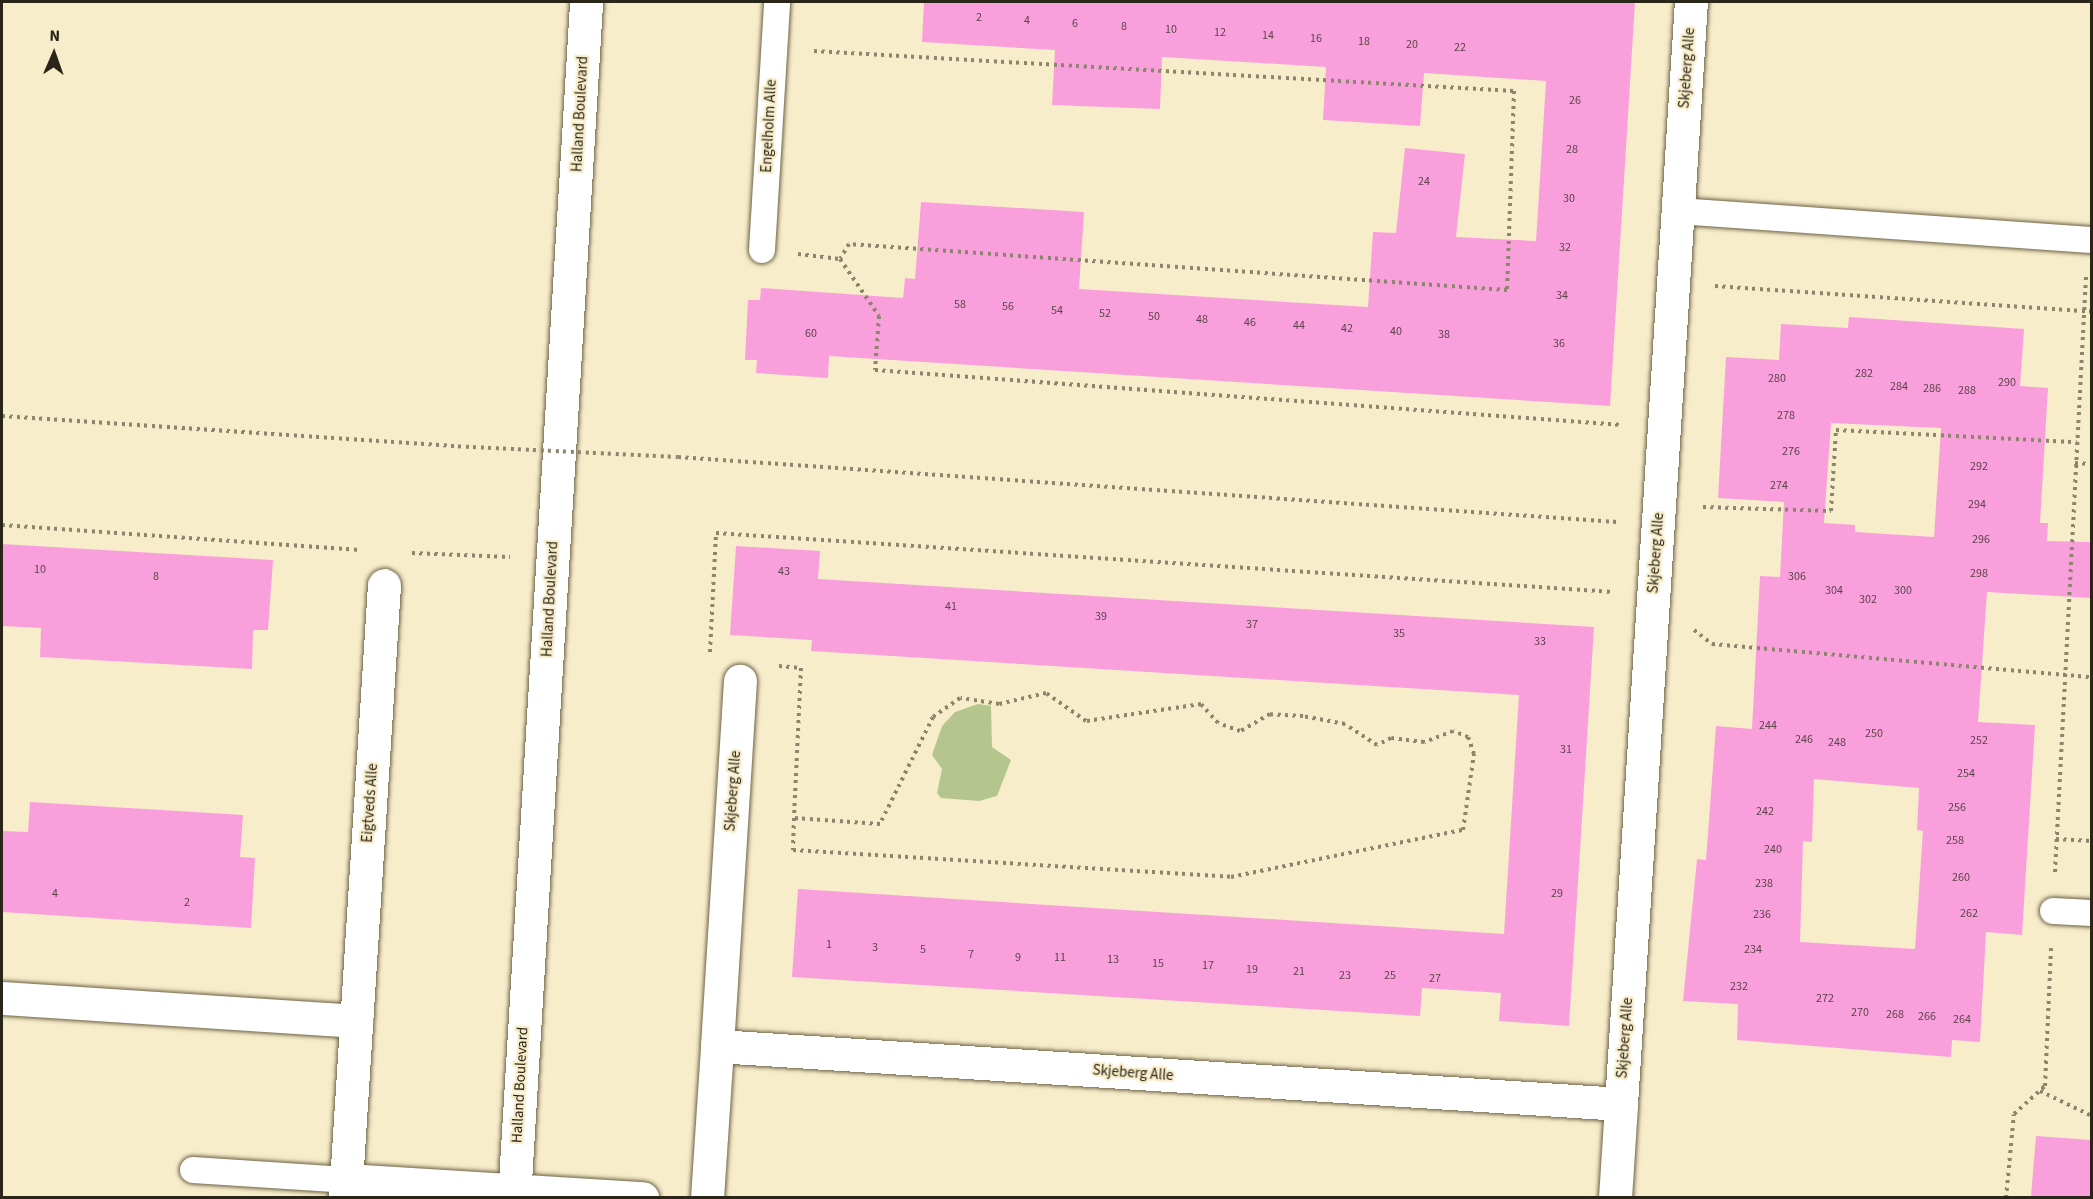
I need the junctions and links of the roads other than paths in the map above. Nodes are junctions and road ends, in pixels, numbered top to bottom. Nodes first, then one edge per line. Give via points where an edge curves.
1 (586, 2) edge
2 (777, 2) edge
3 (1691, 2) edge
4 (1677, 211) junction
5 (2090, 240) edge
6 (762, 250) road end
7 (384, 585) dead end
8 (740, 681) dead end
9 (2053, 911) road end
10 (2091, 914) edge
11 (2, 998) edge
12 (356, 1021) junction
13 (717, 1046) junction
14 (1621, 1104) junction
15 (193, 1170) dead end
16 (346, 1189) edge
17 (514, 1194) edge
18 (642, 1197) edge
19 (707, 1197) edge
20 (1615, 1197) edge

1 - 17 street, Halland Boulevard
2 - 6 lane, Engelholm Alle
3 - 4 street, Skjeberg Alle
4 - 5 lane
4 - 14 street, Skjeberg Alle
7 - 12 street, Eigtveds Alle
8 - 13 street, Skjeberg Alle
9 - 10 lane
11 - 12 street
12 - 16 street, Eigtveds Alle
13 - 14 street, Skjeberg Alle
13 - 19 street, Skjeberg Alle
14 - 20 street, Skjeberg Alle
15 - 16 lane
16 - 17 street
17 - 18 street

